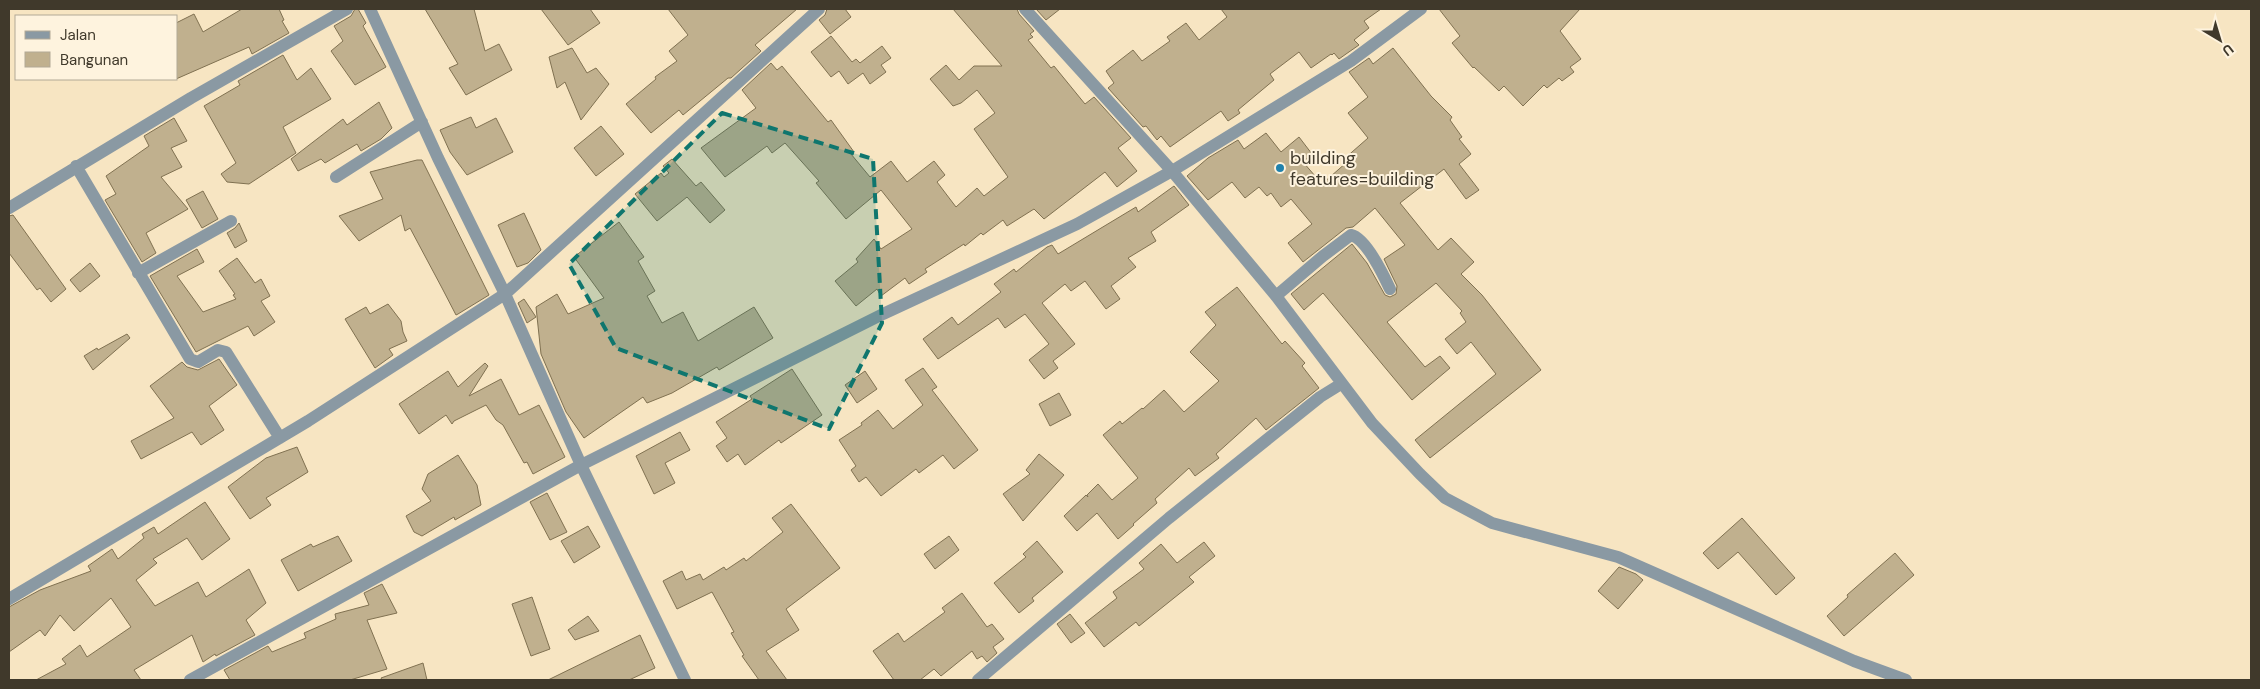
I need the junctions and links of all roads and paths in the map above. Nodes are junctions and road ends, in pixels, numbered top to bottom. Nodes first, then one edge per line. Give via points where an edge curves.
1 (347, 9) edge
2 (370, 9) edge
3 (819, 9) edge
4 (1025, 9) edge
5 (1421, 9) edge
6 (422, 122) junction
7 (76, 166) junction
8 (1172, 172) junction
9 (336, 178) dead end
10 (9, 208) edge
11 (231, 221) dead end
12 (138, 273) junction
13 (1390, 289) dead end
14 (505, 294) junction
15 (1276, 296) junction
16 (1341, 384) junction
17 (280, 438) junction
18 (581, 465) junction
19 (9, 599) edge
20 (1899, 679) edge
21 (190, 680) edge
22 (685, 680) edge
23 (978, 680) edge

1 - 7 street
2 - 6 street
3 - 14 street
4 - 8 street
5 - 8 street via 1351,61
6 - 9 street
6 - 14 street
7 - 10 street
7 - 12 street
8 - 15 street
8 - 18 street via 1042,242 875,318
11 - 12 street
12 - 17 street via 190,359 198,362 218,350 226,352
13 - 15 street via 1379,266 1360,239 1352,235
14 - 17 street
14 - 18 street
15 - 16 street
16 - 20 street via 1372,423 1445,498 1492,522 1618,557
16 - 23 street via 1169,518
17 - 19 street
18 - 21 street
18 - 22 street

